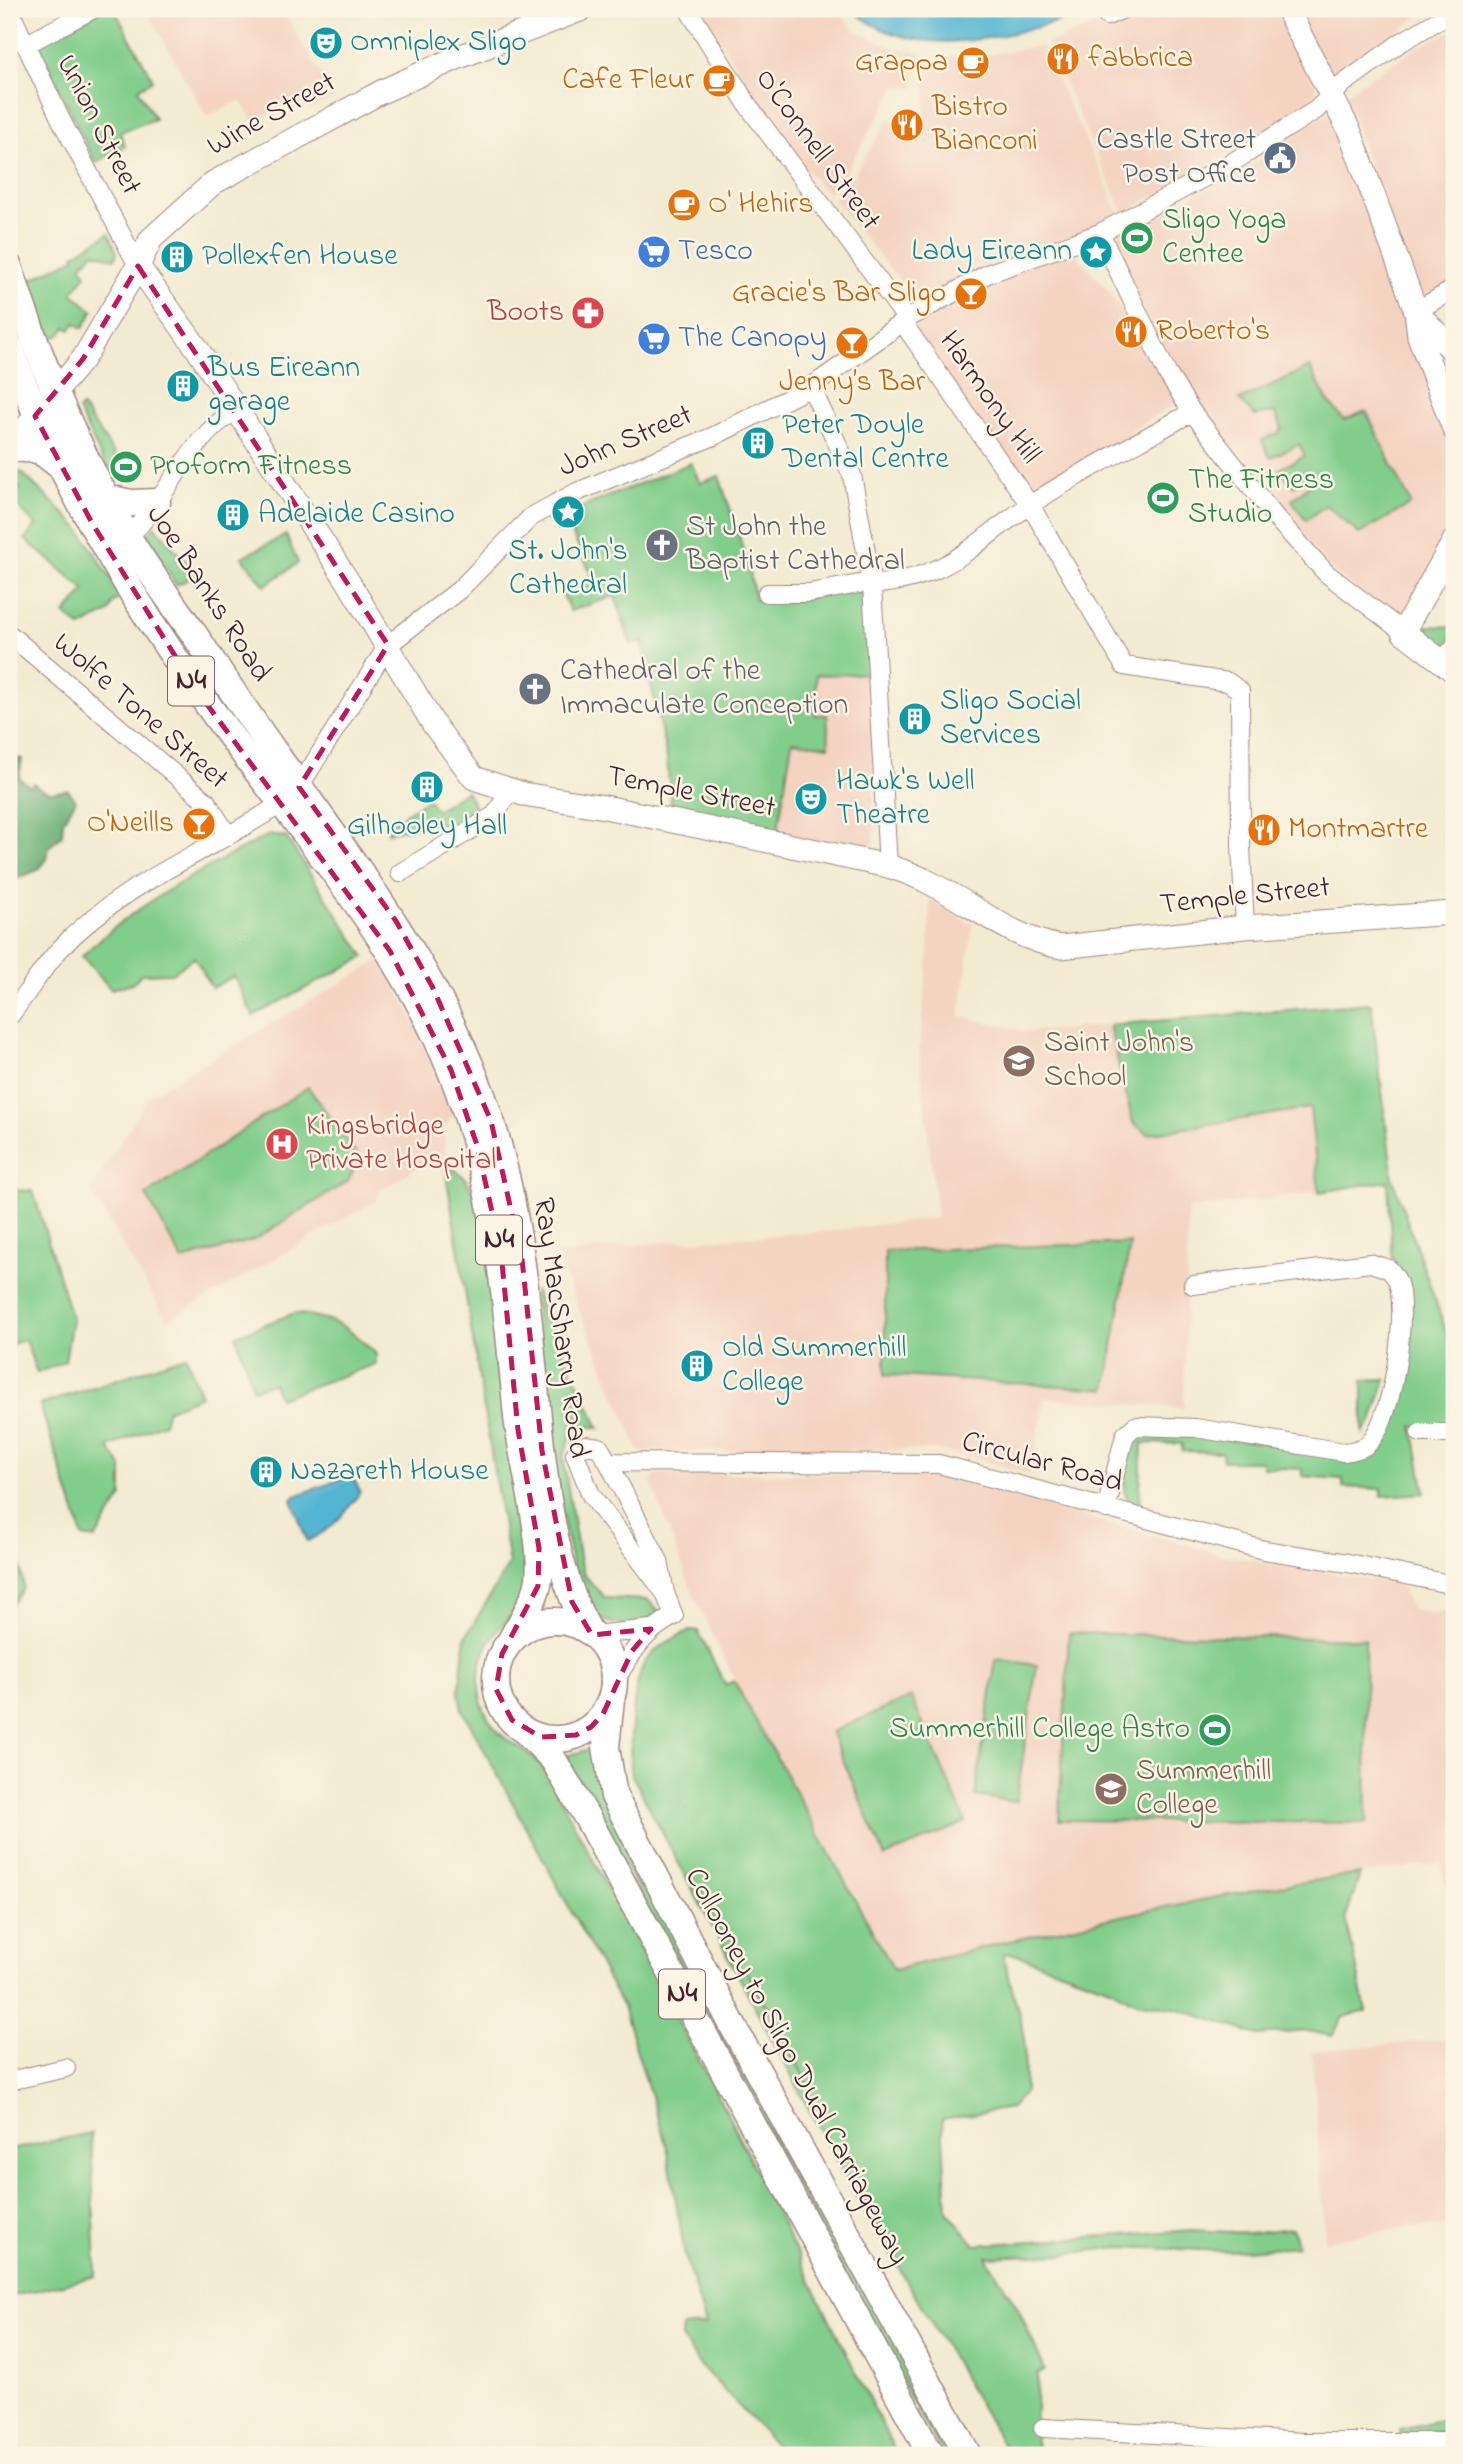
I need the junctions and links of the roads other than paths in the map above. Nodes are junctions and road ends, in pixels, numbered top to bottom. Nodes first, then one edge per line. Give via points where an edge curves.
1 (9, 9) edge
2 (93, 9) edge
3 (582, 9) edge
4 (688, 9) edge
5 (1287, 9) edge
6 (1454, 16) edge
7 (25, 45) junction
8 (1333, 96) junction
9 (1100, 233) junction
10 (138, 266) junction
11 (9, 267) edge
12 (1454, 289) edge
13 (1416, 311) junction
14 (905, 321) junction
15 (9, 346) edge
16 (1454, 352) edge
17 (1445, 380) edge
18 (811, 387) junction
19 (56, 393) junction
20 (235, 411) junction
21 (1192, 412) junction
22 (35, 416) junction
23 (1454, 429) edge
24 (9, 448) edge
25 (62, 467) junction
26 (107, 498) junction
27 (157, 502) junction
28 (1030, 505) junction
29 (1454, 541) edge
30 (119, 545) junction
31 (872, 583) junction
32 (767, 593) dead end
33 (1403, 632) junction
34 (9, 634) edge
35 (388, 645) junction
36 (1450, 660) edge
37 (510, 790) junction
38 (291, 795) junction
39 (233, 833) junction
40 (888, 866) junction
41 (400, 873) dead end
42 (1454, 913) edge
43 (1245, 927) junction
44 (9, 1017) edge
45 (1193, 1285) dead end
46 (1420, 1433) dead end
47 (1454, 1433) edge
48 (608, 1462) junction
49 (1106, 1509) junction
50 (1454, 1586) edge
51 (665, 1593) junction
52 (651, 1629) junction
53 (592, 1633) junction
54 (512, 1640) junction
55 (613, 1690) junction
56 (525, 1731) junction
57 (66, 2068) dead end
58 (9, 2081) edge
59 (793, 2133) junction
60 (775, 2166) junction
61 (1043, 2428) dead end
62 (1454, 2442) edge
63 (910, 2455) edge
64 (931, 2455) edge
65 (968, 2455) edge
66 (988, 2455) edge

1 - 7 street, Union Street
2 - 7 street
3 - 10 main road, Wine Street via 391,88 220,178 151,239
4 - 14 street, O'Connell Street via 749,107
5 - 8 main road
6 - 8 street, John Street via 1400,43
7 - 10 street, Union Street
8 - 9 street, John Street via 1249,152
8 - 13 main road
9 - 14 street, John Street via 987,274
9 - 21 street via 1167,373
10 - 19 main road, Wine Street via 83,359
10 - 20 main road, Temple Street
11 - 19 highway, N4
12 - 13 street
13 - 16 main road
13 - 17 main road via 1415,325
14 - 18 street, John Street
14 - 28 street, Harmony Hill
15 - 22 highway, N4
17 - 23 main road
18 - 31 street via 852,475
18 - 35 street, John Street via 714,436 543,509 515,530 459,590
19 - 22 main road, Wine Street
19 - 26 highway, Joe Banks Road / N4
20 - 27 street via 204,436
20 - 35 main road, Temple Street
21 - 28 street
21 - 33 street via 1326,573
22 - 24 main road, Wine Street
22 - 25 highway, Joe Banks Road / N4
24 - 25 highway via 39,450
25 - 30 highway, Joe Banks Road / N4
26 - 27 highway
26 - 30 highway, Joe Banks Road / N4
27 - 30 street
28 - 31 street via 968,554 933,573 904,582
28 - 43 street, Harmony Hill via 1125,666 1228,682 1240,691
29 - 33 main road
30 - 38 highway, Joe Banks Road / N4 via 198,691
31 - 32 street via 809,593
31 - 40 street
33 - 36 main road
34 - 39 street, Wolfe Tone Street via 207,802
35 - 37 main road, Temple Street via 465,770 484,783
35 - 38 street
37 - 40 main road, Temple Street
37 - 41 street via 495,815
38 - 39 street
38 - 53 highway, Ray MacSharry Road / N4 via 396,920 433,988 491,1121 522,1259 542,1451 561,1562 572,1602
38 - 54 highway, Ray MacSharry Road / N4 via 390,951 451,1070 477,1144 501,1252 518,1430 539,1548 538,1586
39 - 44 street via 128,892 93,919 60,950
40 - 43 main road, Temple Street via 925,880 1014,933 1061,947
42 - 43 main road, Temple Street
45 - 49 street via 1370,1264 1390,1269 1399,1284 1399,1353 1393,1393 1371,1440 1344,1452 1196,1428 1135,1426 1125,1435
46 - 47 street
48 - 49 street, Circular Road via 939,1464
48 - 51 street via 659,1562
48 - 51 street via 603,1451 593,1445 584,1445 575,1454 591,1495
49 - 50 street, Circular Road via 1264,1550
51 - 52 street via 674,1616
52 - 53 street
52 - 55 street via 632,1651
53 - 54 highway via 574,1623 549,1621 525,1629
53 - 55 highway, N4 via 609,1657
54 - 56 highway, N4 via 499,1663 496,1689 502,1706
55 - 56 highway via 597,1721 576,1735 559,1739
55 - 59 highway, Collooney to Sligo Dual Carriageway / N4 via 606,1747 614,1796
56 - 60 highway, N4 via 553,1759
57 - 58 street
59 - 65 highway, Collooney to Sligo Dual Carriageway / N4
59 - 66 highway, N4 via 854,2224
60 - 63 highway, N4 via 818,2267
60 - 64 highway, N4
61 - 62 street via 1304,2442

